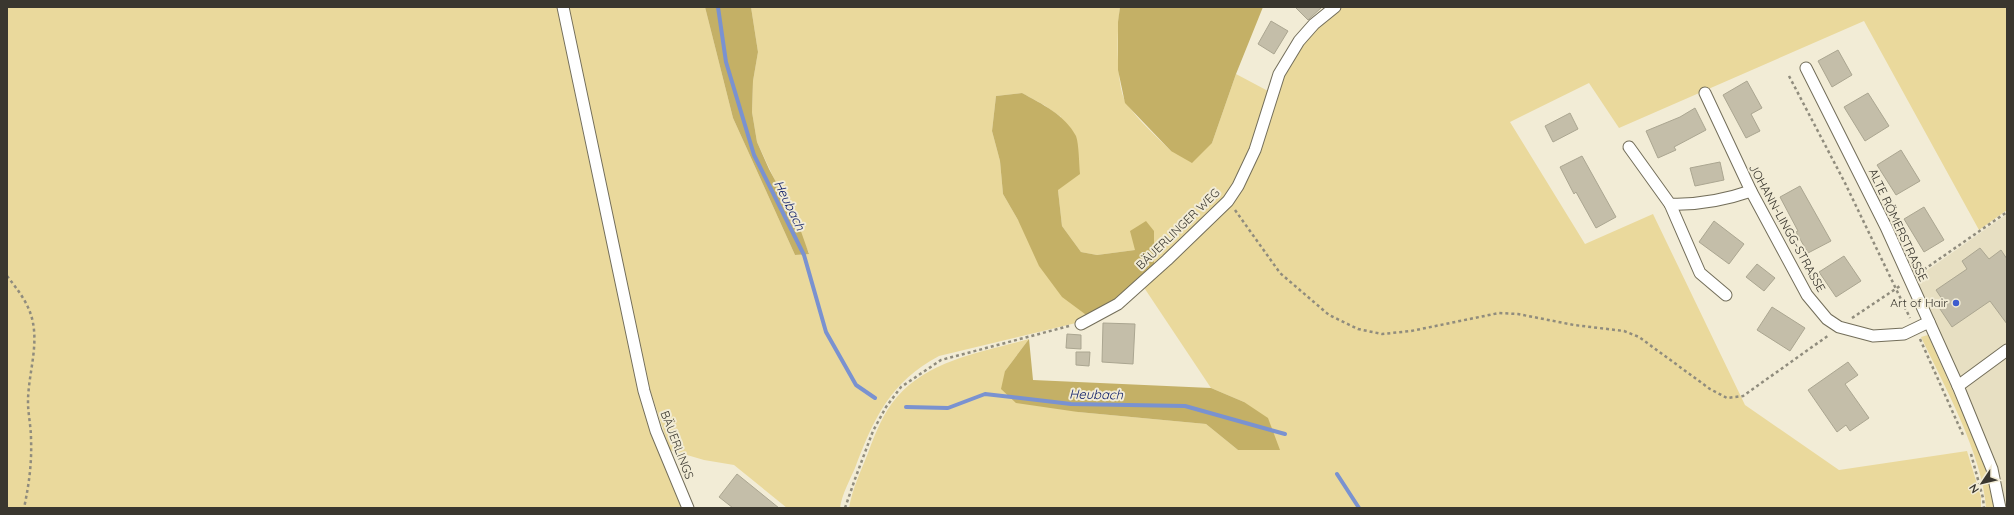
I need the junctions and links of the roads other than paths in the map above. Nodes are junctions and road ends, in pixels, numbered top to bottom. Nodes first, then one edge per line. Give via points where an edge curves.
1 (563, 7) edge
2 (1334, 7) edge
3 (1806, 68) dead end
4 (1705, 93) dead end
5 (1629, 147) dead end
6 (1750, 192) junction
7 (1670, 204) junction
8 (1726, 295) dead end
9 (1929, 322) junction
10 (1081, 324) road end
11 (2007, 350) edge
12 (1958, 386) junction
13 (688, 508) edge
14 (2000, 508) edge

1 - 13 street, BÄUERLINGS via 644,391 656,431
2 - 10 street, BÄUERLINGER WEG via 1299,41 1279,74 1255,150 1238,186 1228,200 1118,304
3 - 9 street, ALTE RÖMERSTRASSE via 1886,227
4 - 6 street, JOHANN-LINGG-STRASSE
5 - 7 street
6 - 7 street via 1732,197
6 - 9 street, JOHANN-LINGG-STRASSE via 1807,295 1827,319 1839,328 1873,336 1904,334
7 - 8 street via 1700,273
9 - 12 street, ALTE RÖMERSTRASSE
11 - 12 street
12 - 14 street, ALTE RÖMERSTRASSE via 1992,469

